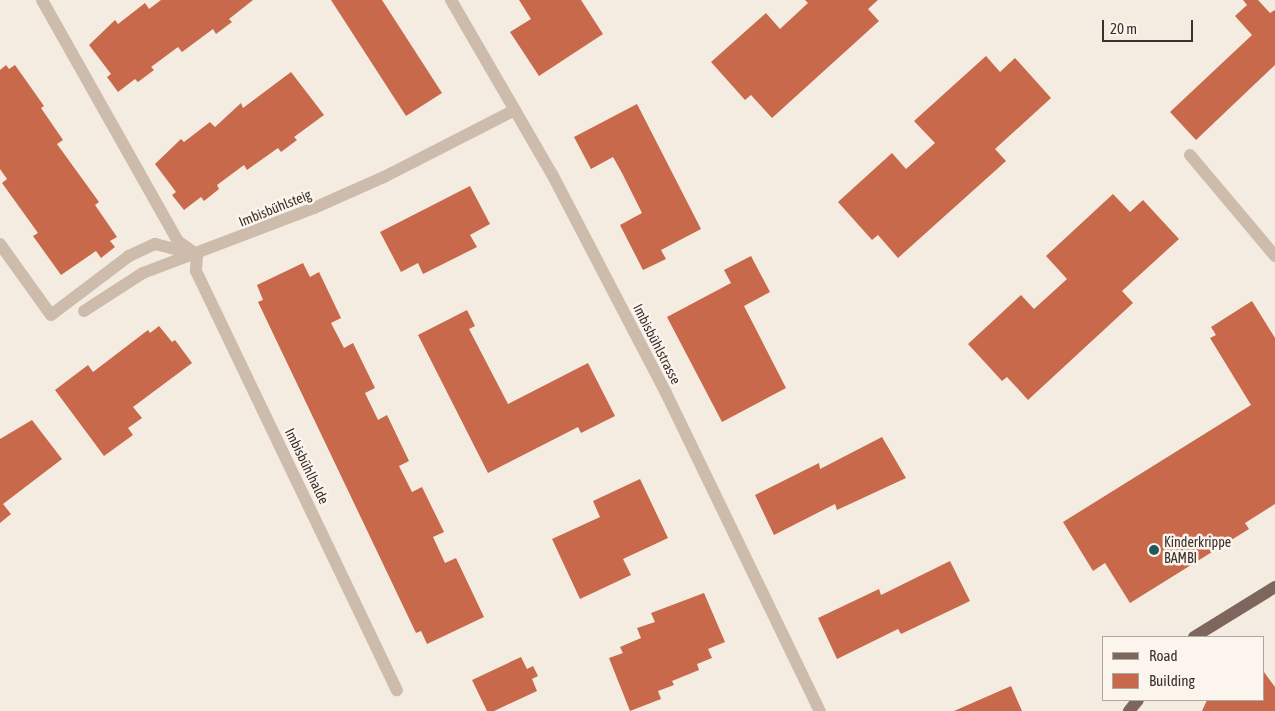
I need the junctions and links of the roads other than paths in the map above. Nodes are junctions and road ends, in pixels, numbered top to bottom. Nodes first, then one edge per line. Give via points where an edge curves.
1 (42, 0) edge
2 (450, 0) edge
3 (515, 110) junction
4 (1190, 155) dead end
5 (0, 244) edge
6 (198, 255) junction
7 (1275, 256) edge
8 (84, 310) dead end
9 (1275, 587) edge
10 (1196, 636) edge
11 (397, 690) dead end
12 (1137, 701) edge
13 (820, 711) edge
14 (1129, 711) edge

1 - 6 street via 178,241
2 - 3 street, Imbisbühlstrasse
3 - 6 street, Imbisbühlsteig via 384,177
3 - 13 street, Imbisbühlstrasse via 666,393
4 - 7 street
5 - 6 street via 50,315 129,256 155,244
6 - 8 street, Imbisbühlsteig via 144,273
6 - 11 street, Imbisbühlhalde via 196,270
9 - 10 main road
12 - 14 main road

